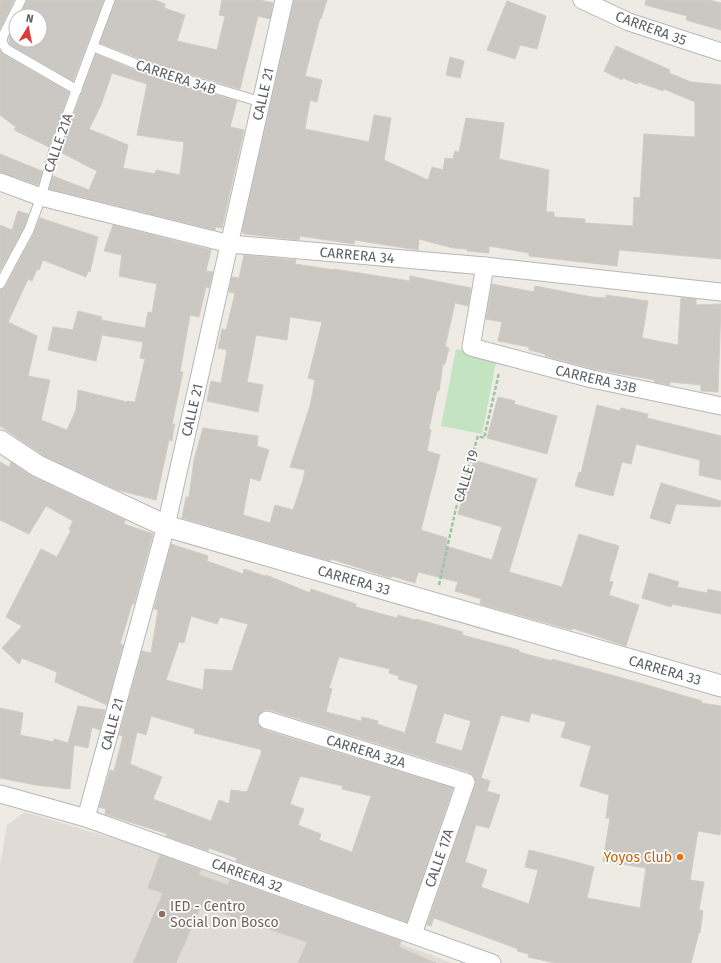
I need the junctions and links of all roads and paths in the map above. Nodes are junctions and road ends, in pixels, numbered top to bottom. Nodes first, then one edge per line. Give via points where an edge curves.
1 (21, 0) edge
2 (110, 0) edge
3 (284, 0) edge
4 (582, 0) edge
5 (94, 47) junction
6 (721, 52) edge
7 (76, 90) junction
8 (261, 102) junction
9 (0, 182) edge
10 (41, 197) junction
11 (230, 244) junction
12 (485, 266) junction
13 (0, 284) edge
14 (721, 292) edge
15 (503, 356) junction
16 (721, 406) edge
17 (0, 440) edge
18 (166, 526) junction
19 (435, 603) junction
20 (721, 686) edge
21 (267, 720) dead end
22 (466, 782) joint
23 (0, 794) edge
24 (86, 818) junction
25 (413, 934) junction
26 (492, 963) edge

1 - 7 lane via 3,36 2,42 6,49
2 - 5 lane, CALLE 21A
3 - 8 street, CALLE 21
4 - 6 street, CARRERA 35 via 629,22
5 - 7 lane, CALLE 21A
5 - 8 lane, CARRERA 34B via 141,66
7 - 10 lane, CALLE 21A via 54,150
8 - 11 street, CALLE 21
9 - 10 street, CARRERA 34
10 - 11 street, CARRERA 34
10 - 13 lane, CALLE 21A via 29,230
11 - 12 street, CARRERA 34
11 - 18 street, CALLE 21
12 - 14 street, CARRERA 34
12 - 15 street, CARRERA 33B via 471,347
15 - 16 street, CARRERA 33B via 599,381
15 - 19 path, CALLE 19 via 484,438 478,436 456,508
17 - 18 street, CARRERA 33 via 38,466
18 - 19 street, CARRERA 33
18 - 24 street, CALLE 21
19 - 20 street, CARRERA 33
21 - 22 street, CARRERA 32A
22 - 25 street, CALLE 17A
23 - 24 street, CARRERA 32
24 - 25 street, CARRERA 32
25 - 26 street, CARRERA 32

